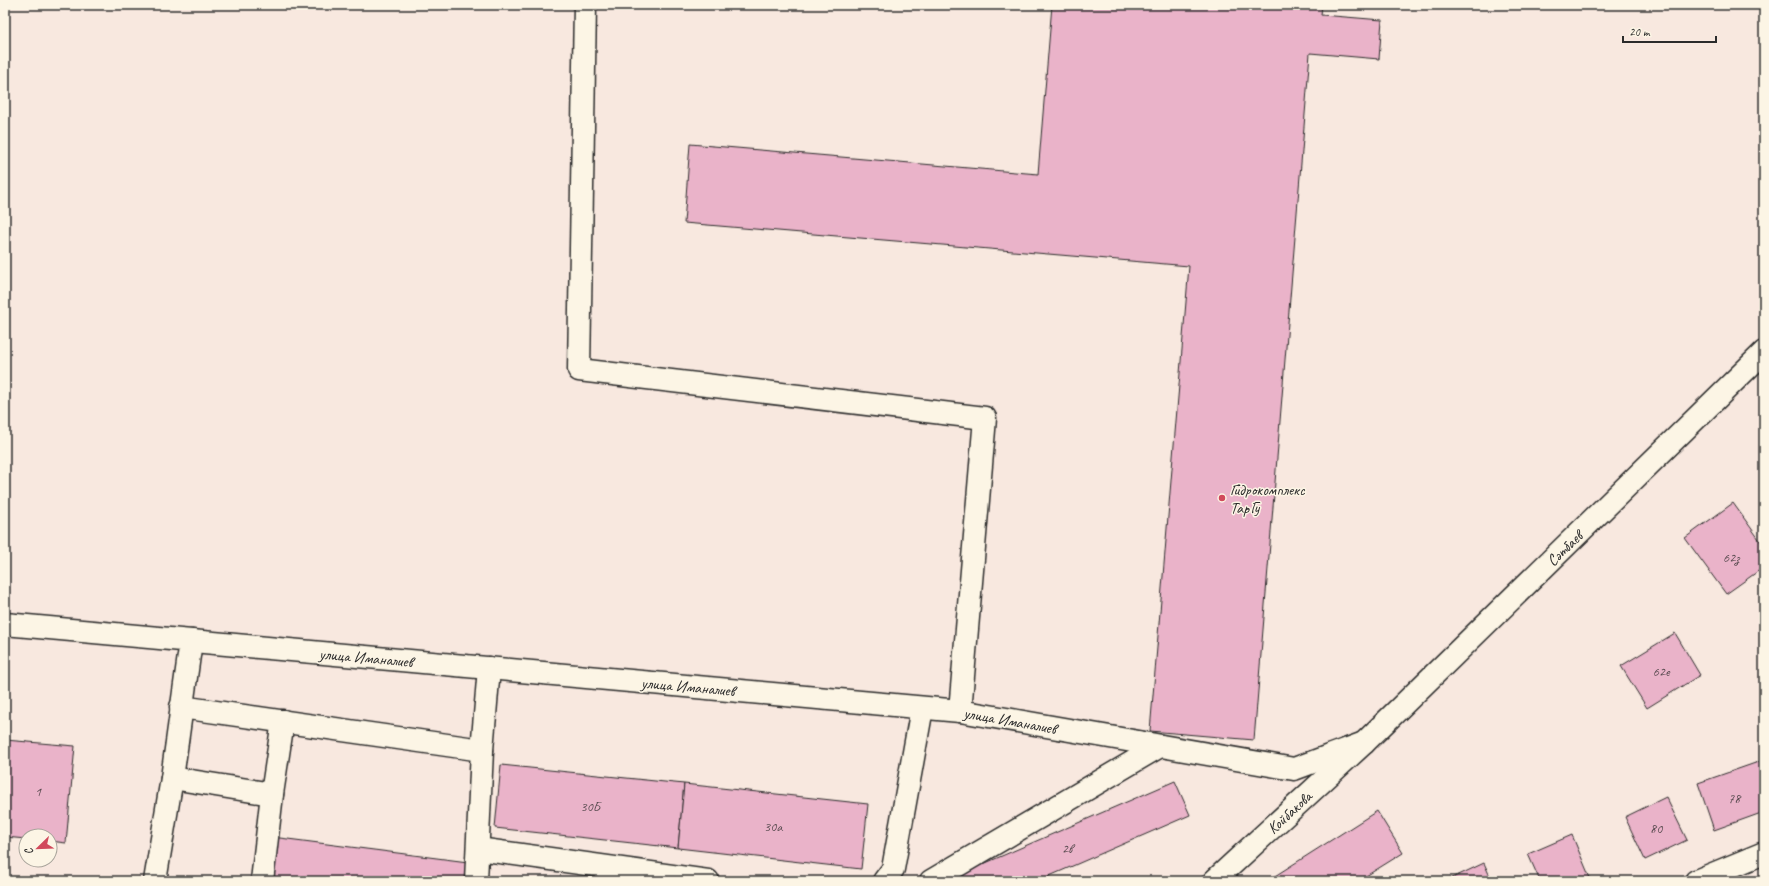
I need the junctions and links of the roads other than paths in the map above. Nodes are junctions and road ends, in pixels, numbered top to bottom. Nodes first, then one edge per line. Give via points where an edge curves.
1 (585, 5) edge
2 (1764, 352) edge
3 (5, 624) edge
4 (191, 642) junction
5 (489, 668) junction
6 (181, 707) junction
7 (922, 708) junction
8 (960, 711) junction
9 (283, 721) junction
10 (1364, 743) junction
11 (1160, 746) junction
12 (482, 750) junction
13 (172, 778) junction
14 (272, 794) junction
15 (478, 849) junction
16 (1764, 853) edge
17 (155, 881) edge
18 (262, 881) edge
19 (476, 881) edge
20 (708, 881) edge
21 (884, 881) edge
22 (931, 881) edge
23 (1214, 881) edge
24 (1696, 881) edge

1 - 8 street via 579,370 985,418
2 - 10 street, Сәтбаев
3 - 4 street, улица Иманалиев
4 - 5 street, улица Иманалиев
4 - 6 street
5 - 7 street, улица Иманалиев
5 - 12 street
6 - 9 street
6 - 13 street
7 - 8 street, улица Иманалиев
7 - 21 street via 893,869
8 - 11 street, улица Иманалиев
9 - 12 street
9 - 14 street
10 - 11 street, улица Иманалиев via 1294,769
10 - 23 street, Койбакова
11 - 22 street
12 - 15 street
13 - 14 street
13 - 17 street
14 - 18 street
15 - 19 street
15 - 20 street
16 - 24 street

